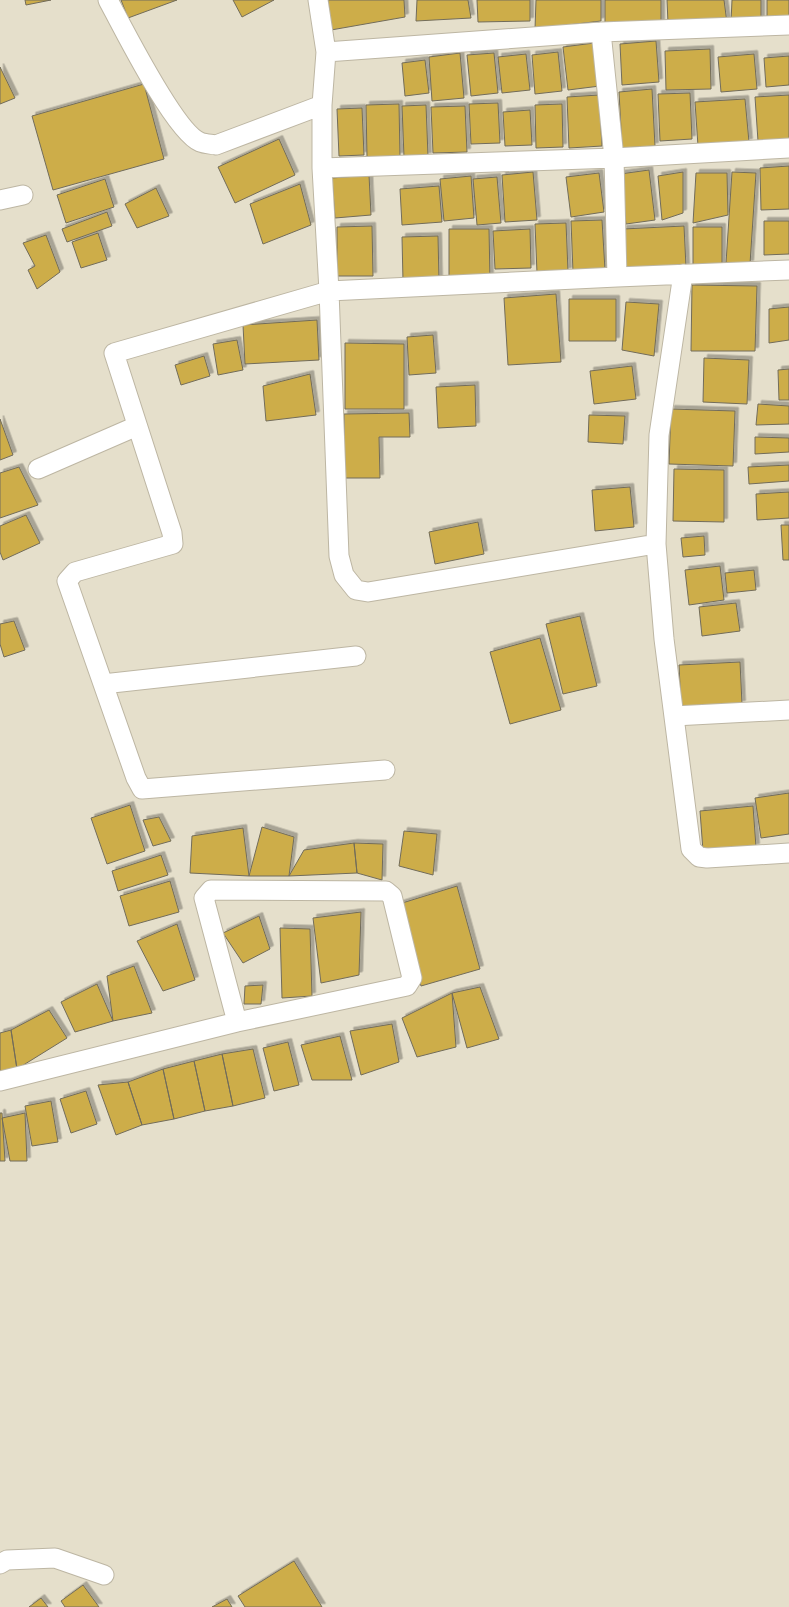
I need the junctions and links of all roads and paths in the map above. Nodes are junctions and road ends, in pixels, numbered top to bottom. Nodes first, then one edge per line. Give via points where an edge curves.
1 (108, 0) edge
2 (318, 0) edge
3 (789, 25) edge
4 (601, 32) junction
5 (326, 52) junction
6 (322, 105) junction
7 (789, 148) edge
8 (614, 158) junction
9 (322, 168) junction
10 (23, 195) dead end
11 (0, 200) edge
12 (789, 270) edge
13 (683, 274) junction
14 (617, 277) junction
15 (329, 291) junction
16 (137, 426) junction
17 (38, 469) dead end
18 (656, 544) junction
19 (356, 656) dead end
20 (103, 684) junction
21 (789, 710) edge
22 (674, 716) junction
23 (385, 770) dead end
24 (789, 853) edge
25 (237, 1022) junction
26 (0, 1081) edge
27 (0, 1564) edge
28 (104, 1575) dead end

1 - 6 street via 156,86 182,126 200,142 216,145
2 - 5 street
3 - 4 street
4 - 5 street
4 - 8 street
5 - 6 street
6 - 9 street
7 - 8 street
8 - 9 street
8 - 14 street
9 - 15 street
10 - 11 street
12 - 13 street
13 - 14 street
13 - 18 street via 659,435
14 - 15 street
15 - 16 street via 114,353
15 - 18 street via 339,556 344,574 356,590 368,592
16 - 17 street
16 - 20 street via 172,533 173,544 75,572 67,581
18 - 22 street
19 - 20 street
20 - 23 street via 142,789
21 - 22 street
22 - 24 street via 691,849 694,853 707,858
25 - 25 street via 205,895 211,890 390,892 412,978 407,986
25 - 26 street
27 - 28 street via 7,1560 55,1558

